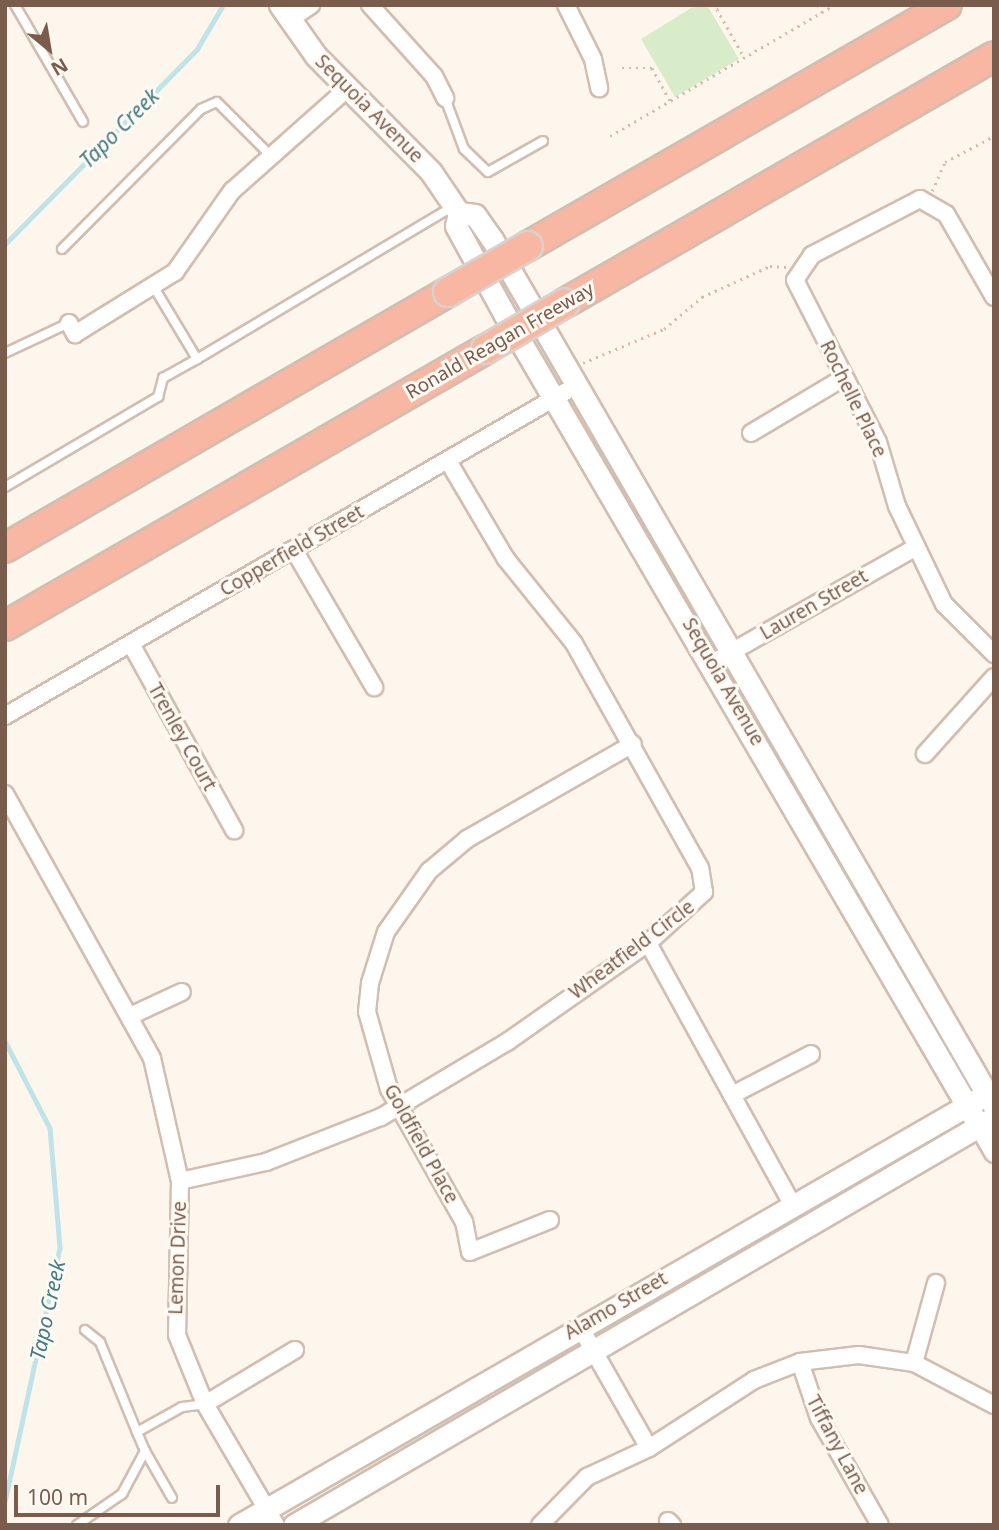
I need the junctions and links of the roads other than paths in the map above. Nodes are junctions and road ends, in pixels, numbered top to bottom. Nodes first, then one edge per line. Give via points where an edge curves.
1 (15, 5) edge
2 (311, 5) edge
3 (370, 5) edge
4 (566, 5) edge
5 (947, 5) edge
6 (284, 13) edge
7 (994, 56) edge
8 (599, 88) dead end
9 (347, 89) junction
10 (445, 98) joint
11 (83, 122) dead end
12 (542, 141) dead end
13 (271, 156) junction
14 (457, 209) junction
15 (62, 249) dead end
16 (155, 289) junction
17 (994, 297) edge
18 (68, 323) joint
19 (5, 353) edge
20 (197, 359) junction
21 (845, 377) junction
22 (577, 385) junction
23 (556, 397) junction
24 (751, 433) dead end
25 (448, 461) junction
26 (5, 487) edge
27 (916, 547) junction
28 (5, 548) edge
29 (294, 550) junction
30 (5, 626) edge
31 (131, 644) junction
32 (731, 652) junction
33 (994, 654) edge
34 (712, 663) junction
35 (994, 677) edge
36 (374, 687) dead end
37 (5, 716) edge
38 (633, 744) junction
39 (925, 754) dead end
40 (5, 794) edge
41 (234, 830) dead end
42 (648, 943) junction
43 (182, 992) dead end
44 (130, 1016) junction
45 (811, 1054) dead end
46 (732, 1095) junction
47 (992, 1097) edge
48 (398, 1106) junction
49 (968, 1106) junction
50 (986, 1122) edge
51 (994, 1152) edge
52 (180, 1181) junction
53 (792, 1205) junction
54 (550, 1220) dead end
55 (936, 1283) dead end
56 (580, 1327) junction
57 (85, 1330) dead end
58 (295, 1350) dead end
59 (593, 1350) junction
60 (800, 1362) junction
61 (914, 1363) junction
62 (205, 1404) junction
63 (994, 1405) edge
64 (137, 1432) junction
65 (649, 1448) junction
66 (145, 1451) junction
67 (172, 1498) dead end
68 (271, 1517) edge
69 (77, 1525) edge
70 (239, 1525) edge
71 (294, 1525) edge
72 (540, 1525) edge
73 (880, 1525) edge

1 - 11 lane
2 - 6 street
3 - 10 street via 434,76
4 - 8 street via 593,60
5 - 28 highway, bridge
6 - 9 main road, Sequoia Avenue
7 - 30 highway, Ronald Reagan Freeway, bridge
9 - 13 street
9 - 14 main road, Sequoia Avenue via 431,172
10 - 12 lane via 464,149 488,172
13 - 15 lane via 217,102 201,109
13 - 16 street via 232,191 189,256
14 - 20 lane
14 - 22 main road, Sequoia Avenue via 475,215 492,239
14 - 23 main road, Sequoia Avenue via 456,226
16 - 18 street via 75,334
16 - 20 lane
17 - 21 street, Rochelle Place via 946,214 929,201 907,201 812,255 797,272 799,296
18 - 19 lane
20 - 26 lane via 163,378 158,397
21 - 24 street
21 - 27 street, Rochelle Place via 878,442
22 - 23 street, Copperfield Street
22 - 32 main road, Sequoia Avenue
23 - 25 street, Copperfield Street
23 - 34 main road, Sequoia Avenue
25 - 29 street, Copperfield Street
25 - 38 street, Wheatfield Circle via 506,559 573,642
27 - 32 street, Lauren Street
27 - 33 street, Rochelle Place via 950,613
29 - 31 street, Copperfield Street
29 - 36 street
31 - 37 street, Copperfield Street
31 - 41 street, Trenley Court
32 - 34 street, Lauren Street
32 - 47 main road, Sequoia Avenue
34 - 49 main road, Sequoia Avenue
35 - 39 street
38 - 42 street, Wheatfield Circle via 704,880 698,904
38 - 48 street, Goldfield Place via 467,839 397,911 376,956 367,1012
40 - 44 street, Lemon Drive
42 - 46 street
42 - 48 street, Wheatfield Circle via 507,1042
43 - 44 street
44 - 52 street, Lemon Drive via 164,1098
45 - 46 street
46 - 53 street
47 - 49 main road, Alamo Street
48 - 52 street, Wheatfield Circle via 339,1139
48 - 54 street, Goldfield Place via 464,1222 470,1252
49 - 50 main road, Sequoia Avenue
49 - 53 main road, Alamo Street
50 - 51 street, Sequoia Avenue
50 - 59 main road, Alamo Street
52 - 62 street, Lemon Drive via 177,1335
53 - 56 main road, Alamo Street
55 - 61 street
56 - 59 street
56 - 68 main road, Alamo Street
57 - 64 lane via 100,1342
58 - 62 street
59 - 65 street
59 - 71 main road, Alamo Street
60 - 61 street via 859,1354
60 - 65 street via 754,1380
60 - 73 street, Tiffany Lane via 818,1418
61 - 63 street
62 - 64 lane via 182,1407
62 - 68 street, Lemon Drive
64 - 66 lane
65 - 72 street via 587,1476
66 - 67 lane
66 - 69 lane via 122,1494
68 - 70 main road, Alamo Street

